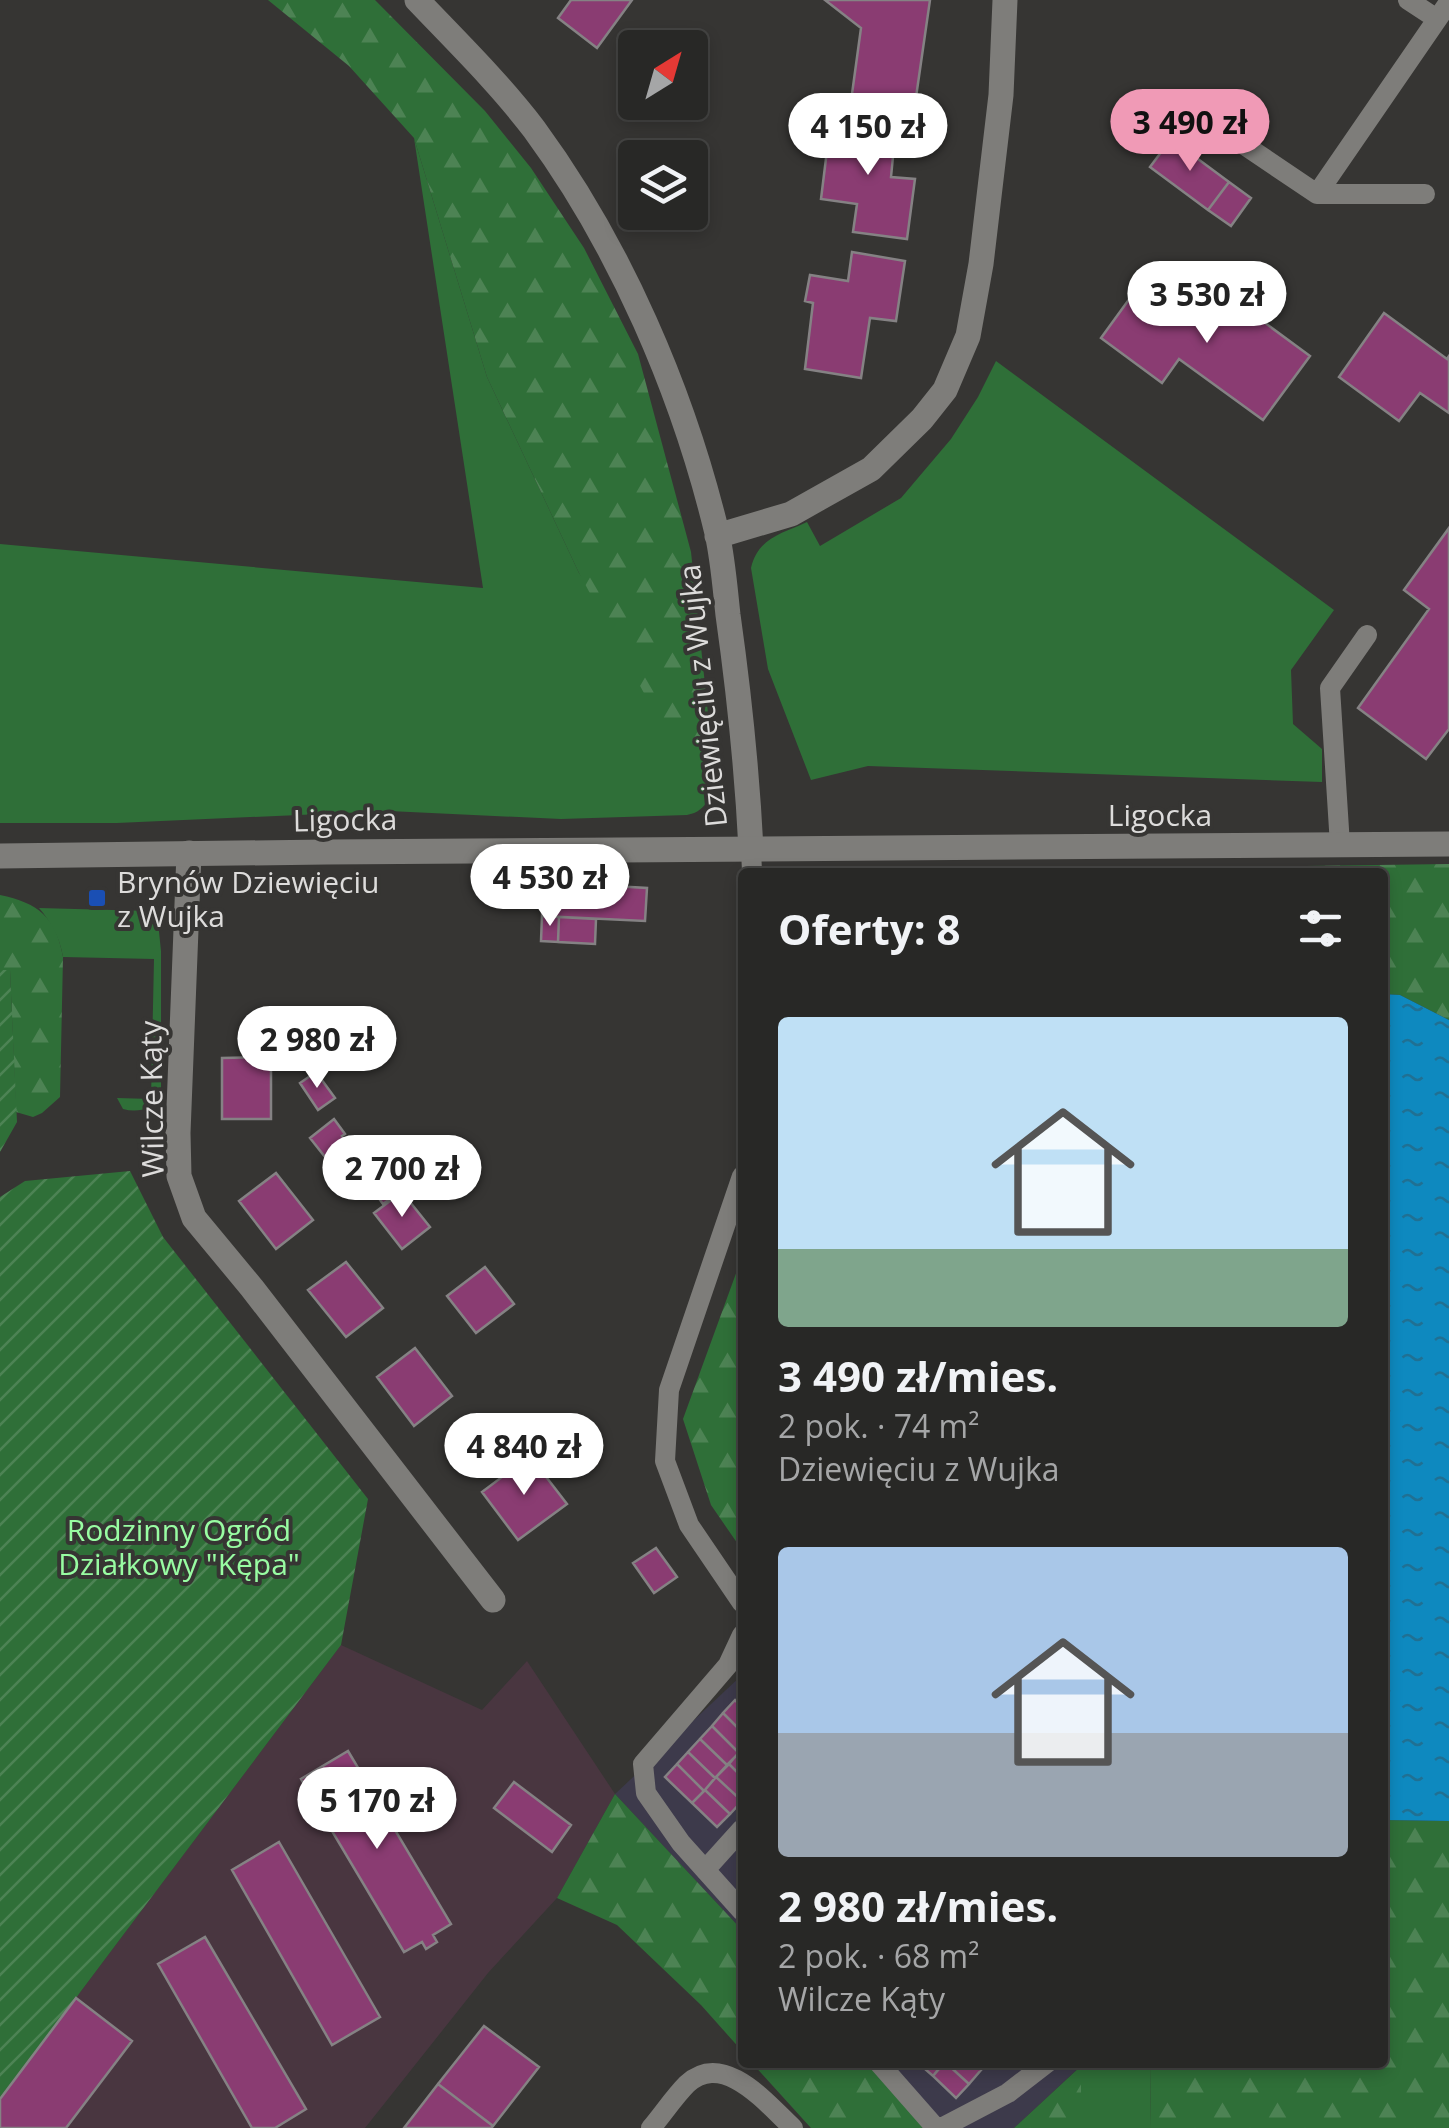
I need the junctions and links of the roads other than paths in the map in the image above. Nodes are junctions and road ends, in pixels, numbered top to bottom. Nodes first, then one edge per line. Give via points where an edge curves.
1 (417, 0) edge
2 (1004, 0) edge
3 (1408, 0) edge
4 (1443, 11) edge
5 (1225, 132) dead end
6 (1317, 194) junction
7 (1425, 194) dead end
8 (717, 536) junction
9 (1367, 635) dead end
10 (1449, 844) edge
11 (1340, 845) junction
12 (189, 854) junction
13 (0, 856) edge
14 (751, 861) edge
15 (738, 1188) edge
16 (738, 1597) edge
17 (493, 1600) dead end
18 (738, 1644) edge
19 (738, 1833) edge
20 (705, 1870) junction
21 (738, 1907) edge
22 (884, 2068) edge
23 (1040, 2068) edge
24 (652, 2128) edge
25 (792, 2128) edge
26 (939, 2128) edge

1 - 8 street, Dziewięciu z Wujka via 533,128 616,262 660,358
2 - 8 street, Dziewięciu z Wujka via 1001,95 981,264 968,336 945,390 871,468 791,514
3 - 4 lane
4 - 6 lane
5 - 6 lane
6 - 7 lane
8 - 14 street, Dziewięciu z Wujka via 738,687
9 - 11 lane via 1330,688
10 - 11 street, Ligocka
11 - 14 street, Ligocka
12 - 13 street, Ligocka
12 - 14 street, Ligocka
12 - 17 street, Wilcze Kąty via 178,1133 179,1176 194,1218
15 - 16 lane via 669,1390 665,1461 689,1525
18 - 20 lane via 728,1665 643,1764 646,1793
19 - 20 lane
20 - 21 lane
22 - 26 lane
23 - 26 lane via 1008,2093
24 - 25 lane via 688,2083 710,2072 737,2079

